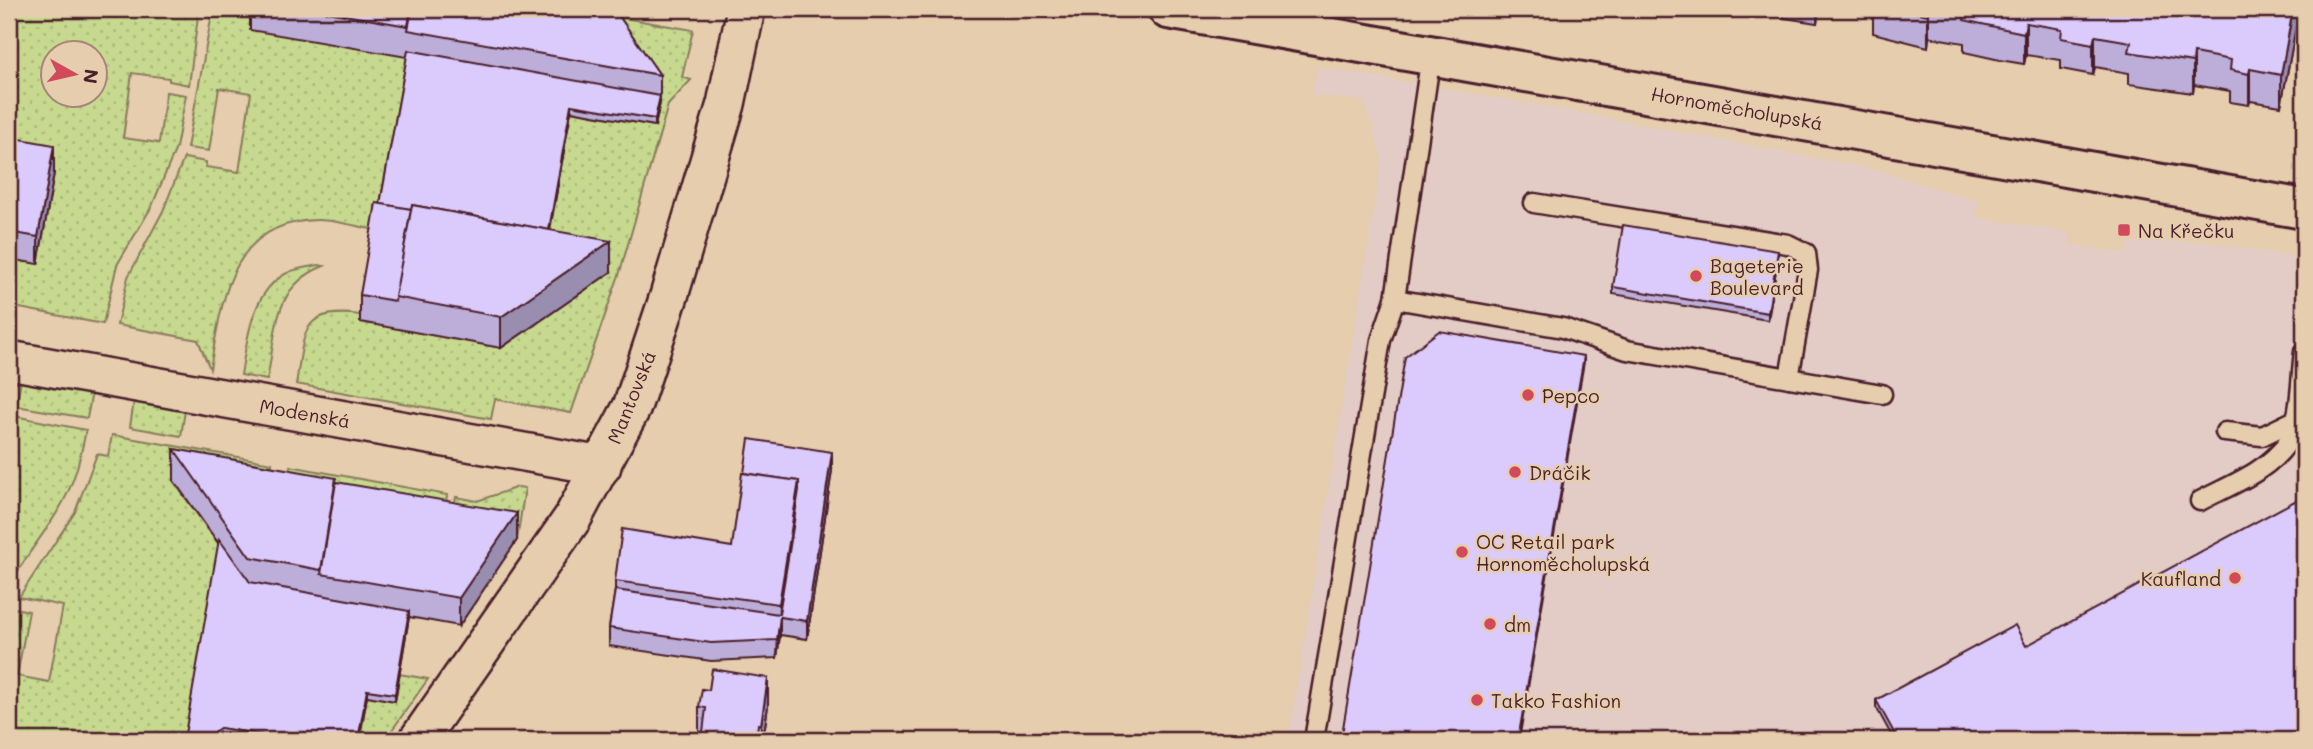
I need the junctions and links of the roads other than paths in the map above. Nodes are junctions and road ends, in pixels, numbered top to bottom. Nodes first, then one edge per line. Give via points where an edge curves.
1 (746, 9) edge
2 (1168, 9) edge
3 (1431, 55) junction
4 (1534, 203) dead end
5 (2304, 209) edge
6 (1395, 299) junction
7 (2304, 352) edge
8 (9, 360) edge
9 (1789, 378) junction
10 (1882, 394) dead end
11 (2300, 421) edge
12 (2225, 432) dead end
13 (602, 466) junction
14 (2200, 501) dead end
15 (418, 740) edge
16 (1314, 740) edge

1 - 13 street, Mantovská via 726,104 669,296 632,407
2 - 3 street, Hornoměcholupská
3 - 5 street, Hornoměcholupská
3 - 6 lane
4 - 9 lane via 1788,244 1806,253 1808,270
6 - 9 lane via 1563,328 1628,350
6 - 16 lane via 1381,340
7 - 11 lane
8 - 13 street, Modenská
9 - 10 lane
11 - 12 lane via 2262,436
11 - 14 lane via 2278,454
13 - 15 street, Mantovská via 572,519

